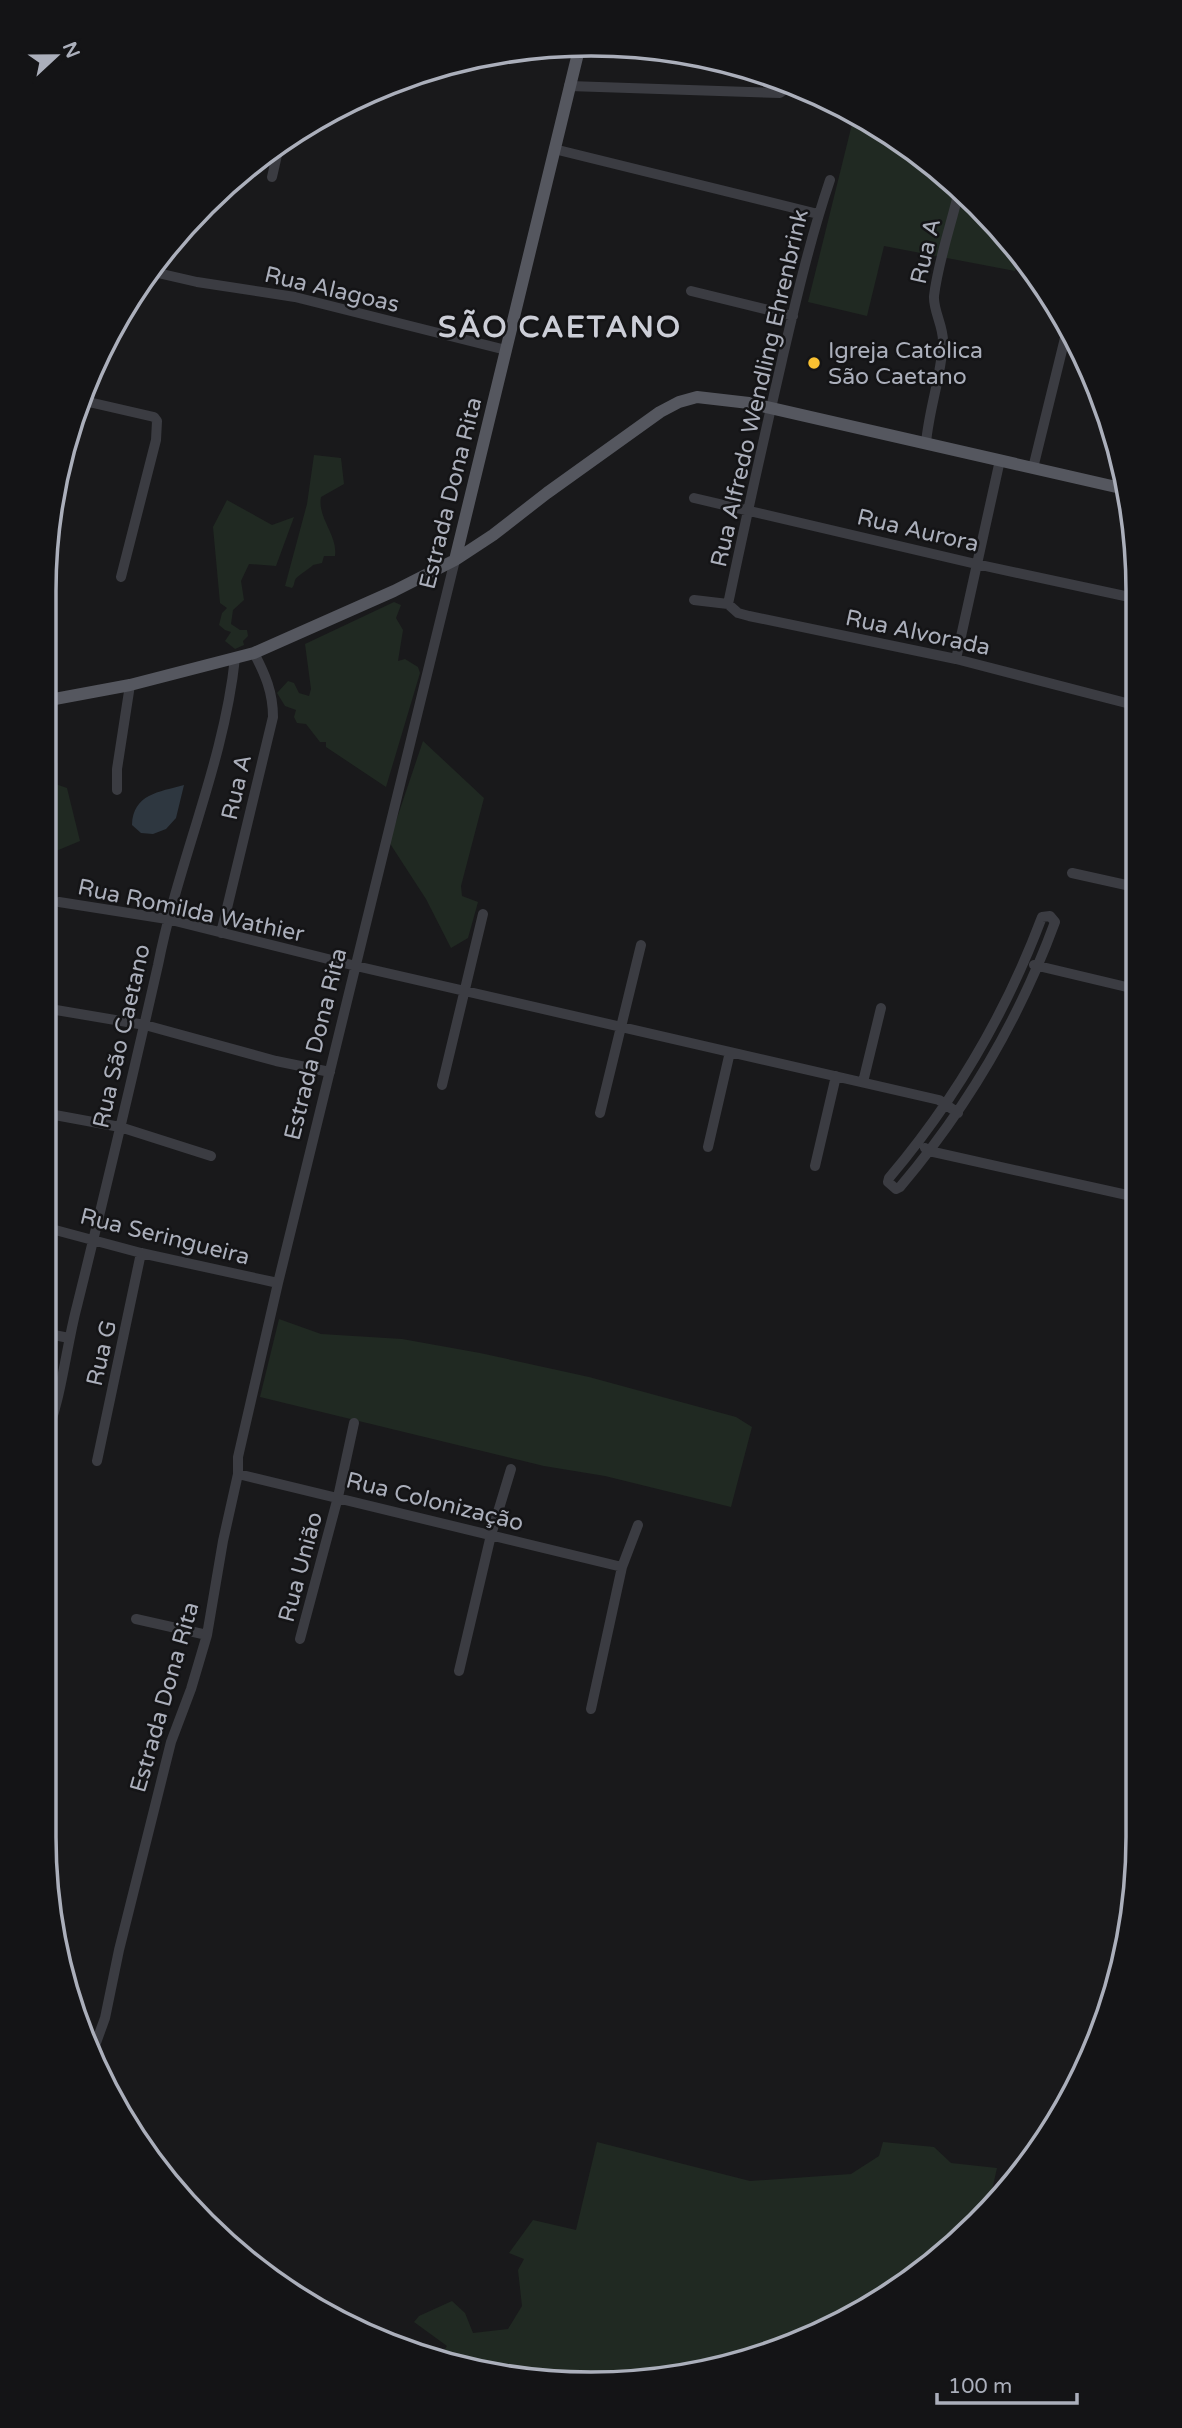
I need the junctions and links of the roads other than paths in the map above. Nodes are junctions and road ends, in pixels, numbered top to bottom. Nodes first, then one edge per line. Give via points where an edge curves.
1 (577, 56) edge
2 (569, 86) junction
3 (782, 91) edge
4 (554, 149) junction
5 (276, 159) edge
6 (272, 177) dead end
7 (830, 180) dead end
8 (956, 200) edge
9 (818, 214) junction
10 (161, 274) edge
11 (691, 292) dead end
12 (793, 316) junction
13 (1064, 342) edge
14 (506, 350) junction
15 (91, 402) edge
16 (771, 407) junction
17 (926, 443) junction
18 (1000, 460) junction
19 (1033, 468) junction
20 (1116, 487) edge
21 (694, 498) dead end
22 (747, 511) junction
23 (455, 560) junction
24 (976, 564) junction
25 (121, 577) dead end
26 (1126, 596) edge
27 (694, 600) dead end
28 (729, 604) junction
29 (254, 653) junction
30 (235, 658) junction
31 (956, 659) junction
32 (130, 685) junction
33 (56, 699) edge
34 (1126, 703) edge
35 (117, 789) dead end
36 (1072, 873) dead end
37 (1126, 885) edge
38 (59, 902) dead end
39 (483, 914) dead end
40 (167, 919) junction
41 (221, 933) junction
42 (641, 946) dead end
43 (1025, 961) junction
44 (356, 966) junction
45 (1037, 967) junction
46 (1126, 987) edge
47 (465, 991) junction
48 (881, 1008) dead end
49 (56, 1010) edge
50 (145, 1024) junction
51 (621, 1027) junction
52 (730, 1052) junction
53 (330, 1072) junction
54 (836, 1076) junction
55 (863, 1082) junction
56 (442, 1085) dead end
57 (946, 1105) junction
58 (958, 1113) junction
59 (600, 1114) dead end
60 (56, 1115) edge
61 (120, 1127) junction
62 (918, 1143) junction
63 (708, 1147) dead end
64 (929, 1151) junction
65 (211, 1156) dead end
66 (815, 1166) dead end
67 (1126, 1195) edge
68 (56, 1230) edge
69 (94, 1239) junction
70 (141, 1253) junction
71 (278, 1283) junction
72 (56, 1335) edge
73 (69, 1338) junction
74 (56, 1400) edge
75 (354, 1423) dead end
76 (97, 1461) dead end
77 (511, 1469) dead end
78 (238, 1474) junction
79 (338, 1497) junction
80 (638, 1525) dead end
81 (491, 1535) junction
82 (622, 1567) junction
83 (136, 1619) dead end
84 (207, 1635) junction
85 (300, 1639) dead end
86 (459, 1671) dead end
87 (591, 1709) dead end
88 (97, 2041) edge

1 - 2 main road, Estrada Dona Rita
2 - 3 street
2 - 4 main road, Estrada Dona Rita
4 - 9 street
4 - 14 main road, Estrada Dona Rita
5 - 6 street
7 - 9 street, Rua Alfredo Wendling Ehrenbrink
8 - 17 street, Rua A via 934,299 943,341
9 - 12 street, Rua Alfredo Wendling Ehrenbrink
10 - 14 street, Rua Alagoas via 295,297
11 - 12 street
12 - 16 street, Rua Alfredo Wendling Ehrenbrink
13 - 19 street
14 - 23 main road, Estrada Dona Rita
15 - 25 street via 158,421
16 - 17 main road
16 - 22 street, Rua Alfredo Wendling Ehrenbrink
16 - 23 main road via 697,397 679,402
17 - 18 main road
18 - 19 main road
18 - 24 street
19 - 20 main road
21 - 22 street, Rua Aurora
22 - 24 street, Rua Aurora
22 - 28 street, Rua Alfredo Wendling Ehrenbrink
23 - 29 main road
23 - 44 street, Estrada Dona Rita
24 - 26 street, Rua Aurora
24 - 31 street
27 - 28 street, Rua Alvorada
28 - 31 street, Rua Alvorada via 749,616
29 - 30 main road
29 - 41 street, Rua A via 273,699 273,717
30 - 32 main road
30 - 40 street, Rua São Caetano via 229,701
31 - 34 street, Rua Alvorada
32 - 33 main road
32 - 35 street
36 - 37 street
38 - 40 street, Rua Romilda Wathier
39 - 47 street
40 - 41 street, Rua Romilda Wathier
40 - 50 street, Rua São Caetano
41 - 44 street, Rua Romilda Wathier
42 - 51 street
43 - 45 street
43 - 45 street via 1042,917 1050,915 1055,922
43 - 57 street via 991,1032
44 - 47 street, Rua Romilda Wathier
44 - 53 street, Estrada Dona Rita
45 - 46 street
45 - 58 street via 1003,1039
47 - 51 street, Rua Romilda Wathier
47 - 56 street
48 - 55 street
49 - 50 street
50 - 53 street
50 - 61 street, Rua São Caetano
51 - 52 street, Rua Romilda Wathier
51 - 59 street
52 - 54 street, Rua Romilda Wathier
52 - 63 street
53 - 71 street, Estrada Dona Rita
54 - 55 street, Rua Romilda Wathier
54 - 66 street
55 - 57 street, Rua Romilda Wathier
57 - 58 street, Rua Romilda Wathier
57 - 62 street
58 - 64 street
60 - 61 street
61 - 65 street
61 - 69 street, Rua São Caetano
62 - 64 street
62 - 64 street via 889,1178 891,1186 900,1186
64 - 67 street
68 - 69 street, Rua Seringueira
69 - 70 street, Rua Seringueira
69 - 73 street, Rua São Caetano
70 - 71 street, Rua Seringueira
70 - 76 street, Rua G
71 - 78 street, Estrada Dona Rita
72 - 73 street
73 - 74 street, Rua São Caetano
75 - 79 street, Rua União
77 - 81 street
78 - 79 street, Rua Colonização
78 - 84 street, Estrada Dona Rita
79 - 81 street, Rua Colonização
79 - 85 street, Rua União
80 - 82 street
81 - 82 street, Rua Colonização
81 - 86 street
82 - 87 street
83 - 84 street
84 - 88 street, Estrada Dona Rita via 171,1742

